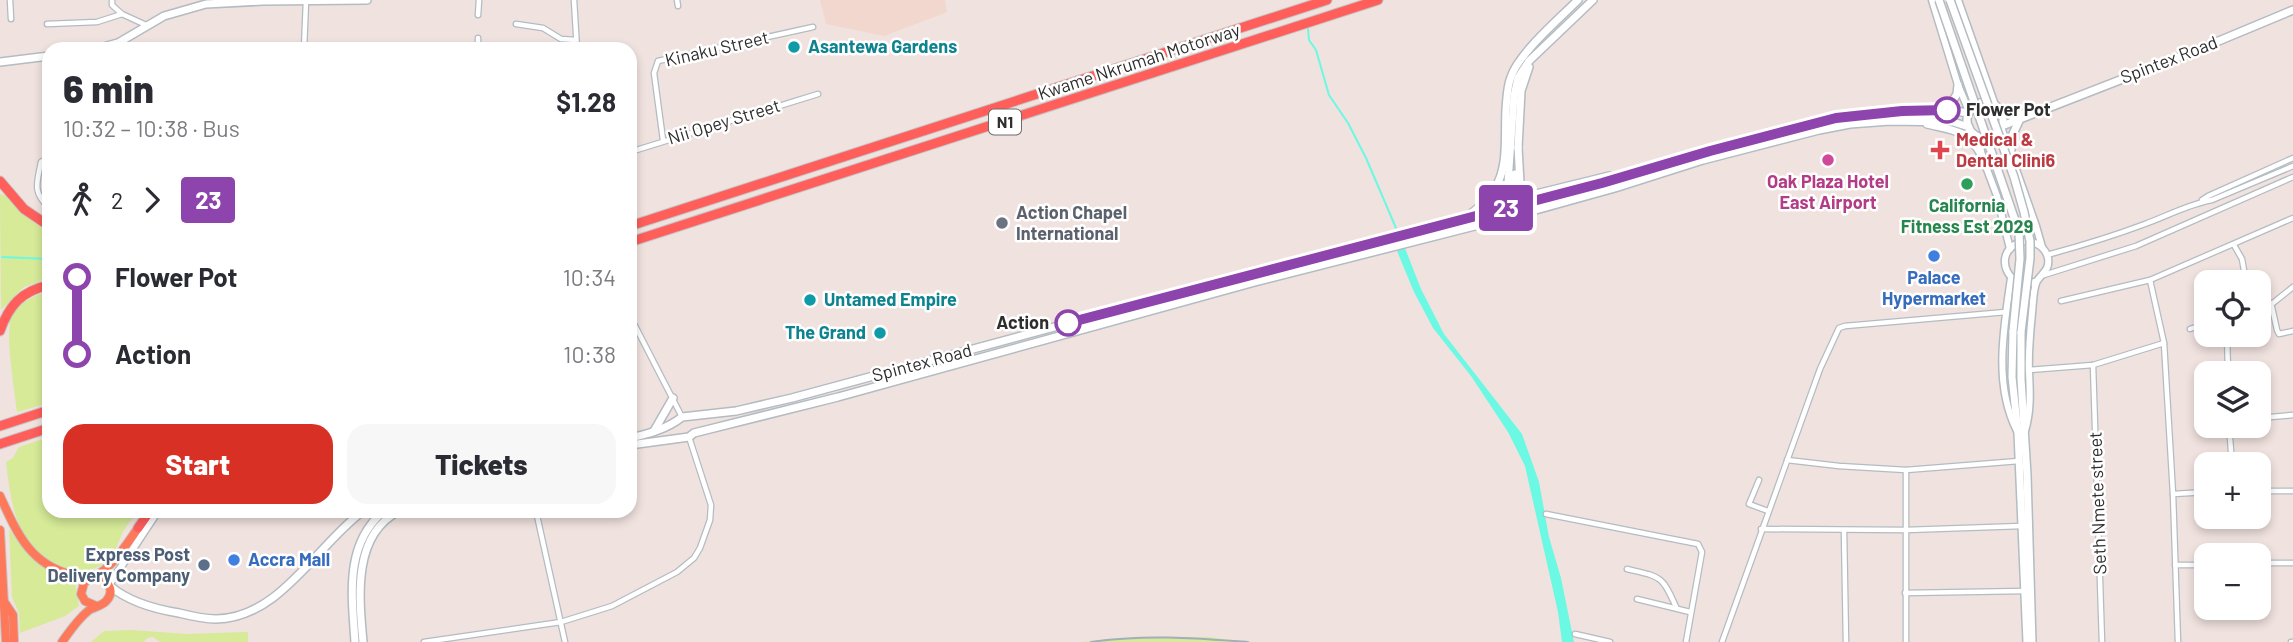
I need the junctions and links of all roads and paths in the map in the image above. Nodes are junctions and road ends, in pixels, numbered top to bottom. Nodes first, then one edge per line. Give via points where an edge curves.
1 (10, 0) edge
2 (112, 0) edge
3 (367, 0) edge
4 (479, 0) edge
5 (574, 0) edge
6 (1327, 0) edge
7 (1378, 0) edge
8 (1578, 0) edge
9 (1593, 0) edge
10 (1932, 0) edge
11 (1939, 0) edge
12 (1950, 0) edge
13 (1958, 0) edge
14 (242, 1) edge
15 (306, 1) edge
16 (209, 2) edge
17 (2293, 10) edge
18 (122, 14) junction
19 (478, 15) dead end
20 (11, 19) dead end
21 (47, 24) dead end
22 (516, 24) dead end
23 (146, 25) junction
24 (1566, 26) junction
25 (813, 27) dead end
26 (1552, 27) junction
27 (478, 38) dead end
28 (576, 40) joint
29 (120, 42) edge
30 (304, 42) edge
31 (478, 42) edge
32 (1536, 54) junction
33 (42, 57) edge
34 (0, 62) edge
35 (1958, 85) junction
36 (818, 94) dead end
37 (1994, 105) junction
38 (1947, 110) junction
39 (2045, 110) junction
40 (1969, 112) junction
41 (2001, 113) junction
42 (2020, 120) junction
43 (1917, 121) junction
44 (1969, 127) junction
45 (2001, 127) junction
46 (1978, 136) junction
47 (663, 140) junction
48 (1518, 147) junction
49 (637, 149) edge
50 (2011, 150) junction
51 (1982, 156) junction
52 (2293, 158) edge
53 (42, 162) edge
54 (2293, 166) edge
55 (1647, 169) junction
56 (2293, 177) edge
57 (0, 181) edge
58 (42, 200) edge
59 (2200, 202) junction
60 (1509, 207) junction
61 (1510, 217) junction
62 (1466, 218) junction
63 (2293, 218) edge
64 (42, 221) edge
65 (637, 224) edge
66 (637, 240) edge
67 (2234, 245) junction
68 (2042, 247) junction
69 (2010, 249) junction
70 (2047, 255) junction
71 (2244, 270) edge
72 (2044, 275) junction
73 (2011, 278) junction
74 (2150, 280) junction
75 (2037, 281) junction
76 (42, 287) edge
77 (2293, 287) edge
78 (2061, 301) dead end
79 (2271, 303) joint
80 (2006, 312) junction
81 (2194, 327) edge
82 (2190, 328) dead end
83 (637, 329) edge
84 (0, 331) edge
85 (2293, 331) edge
86 (2017, 332) junction
87 (2164, 344) junction
88 (2093, 365) junction
89 (2029, 370) junction
90 (673, 398) junction
91 (42, 412) edge
92 (2293, 415) edge
93 (2271, 417) edge
94 (683, 419) junction
95 (0, 426) edge
96 (42, 430) edge
97 (653, 432) junction
98 (2021, 433) junction
99 (688, 435) junction
100 (637, 436) edge
101 (0, 444) edge
102 (637, 444) edge
103 (1787, 460) junction
104 (2020, 461) junction
105 (1906, 470) junction
106 (1759, 480) dead end
107 (2271, 491) edge
108 (2293, 491) edge
109 (2194, 493) edge
110 (2172, 494) junction
111 (0, 496) edge
112 (1768, 512) junction
113 (1546, 514) dead end
114 (145, 518) edge
115 (153, 518) edge
116 (355, 518) edge
117 (377, 518) edge
118 (388, 518) edge
119 (538, 518) edge
120 (2022, 526) junction
121 (138, 528) joint
122 (1761, 529) junction
123 (0, 530) edge
124 (1906, 530) junction
125 (1844, 531) junction
126 (2293, 562) edge
127 (2271, 563) edge
128 (2175, 565) junction
129 (2194, 565) edge
130 (1627, 569) dead end
131 (92, 577) junction
132 (110, 585) junction
133 (2026, 591) junction
134 (1905, 593) junction
135 (1637, 599) dead end
136 (4, 600) junction
137 (96, 606) junction
138 (1676, 607) junction
139 (1690, 612) junction
140 (561, 622) junction
141 (1576, 635) dead end
142 (6, 642) edge
143 (14, 642) edge
144 (62, 642) edge
145 (355, 642) edge
146 (363, 642) edge
147 (424, 642) edge
148 (565, 642) edge
149 (1610, 642) edge
150 (1686, 642) edge
151 (1722, 642) edge
152 (1846, 642) edge
153 (1906, 642) edge
154 (2030, 642) edge
155 (2102, 642) edge
156 (2178, 642) edge

1 - 20 street
2 - 18 street
3 - 15 main road
4 - 19 street
5 - 28 street
6 - 65 highway, Kwame Nkrumah Motorway / N1
7 - 66 highway, Kwame Nkrumah Motorway / N1
8 - 26 main road
9 - 24 main road
10 - 35 street
11 - 86 main road, bridge via 2019,232
12 - 86 main road, bridge via 2027,223 2030,258
13 - 37 street
14 - 15 main road
14 - 16 main road
15 - 30 street
16 - 23 main road
17 - 39 main road, Spintex Road
18 - 21 street via 97,22
18 - 23 street
22 - 28 street via 543,27 561,39
23 - 29 main road
24 - 26 main road
24 - 32 main road
25 - 47 street, Kinaku Street via 658,61 654,73
26 - 62 main road via 1513,70 1502,176 1489,200
27 - 31 street
32 - 48 main road via 1521,91
32 - 60 main road via 1521,70 1515,87
33 - 34 main road
35 - 38 main road
35 - 40 street
36 - 47 street, Nii Opey Street
37 - 40 main road via 1981,103
37 - 41 main road
38 - 40 main road, Spintex Road
38 - 55 main road, Spintex Road via 1836,118
39 - 41 main road, Spintex Road via 2012,116
39 - 42 main road, Spintex Road
40 - 44 main road
41 - 45 main road
42 - 45 main road, Spintex Road
42 - 50 main road
43 - 44 main road, Spintex Road
43 - 51 main road via 1962,132
43 - 61 main road, Spintex Road via 1829,128
44 - 46 main road
45 - 46 main road via 1992,136
45 - 50 street
46 - 51 street
47 - 49 street, Nii Opey Street
48 - 55 main road via 1520,183 1531,194
48 - 60 main road
50 - 68 street
51 - 69 street
52 - 59 street
53 - 58 street via 36,190
54 - 59 street
55 - 60 main road, Spintex Road
56 - 72 street via 2136,246
57 - 64 highway via 24,209
59 - 70 street
60 - 61 main road
60 - 62 main road, Spintex Road
61 - 99 main road, Spintex Road
62 - 94 main road, Spintex Road via 792,398
63 - 67 street
67 - 71 street
67 - 74 street
68 - 69 street via 2028,241
68 - 70 street
69 - 73 street via 2005,263
70 - 72 street
72 - 75 street
73 - 75 street via 2024,284
73 - 80 street
74 - 78 street
74 - 87 street
75 - 89 street
76 - 84 highway via 19,297 6,313
77 - 79 street
79 - 85 street via 2279,334
80 - 98 street via 2004,383 2012,422
80 - 103 street via 1842,326 1829,347
81 - 82 street
83 - 90 street
86 - 98 main road via 2012,377
87 - 88 street
87 - 110 street
88 - 89 street
88 - 155 street, Seth Nmete street
89 - 98 street via 2028,420
90 - 94 street
90 - 97 main road
91 - 95 highway
92 - 93 street
94 - 97 main road, Spintex Road
94 - 99 main road via 695,424
94 - 99 main road via 676,431
96 - 101 highway
97 - 100 main road, Spintex Road
98 - 104 main road
98 - 154 main road
99 - 102 main road, Spintex Road
99 - 140 street via 711,511 694,558 612,606
103 - 105 street
103 - 112 street
104 - 105 street
104 - 120 main road
105 - 124 street
106 - 112 street via 1749,504
107 - 108 street
109 - 110 street
110 - 128 street
111 - 131 highway via 25,546 42,562 62,572
112 - 122 street
113 - 139 street via 1698,544 1702,552
114 - 121 highway
115 - 132 street
116 - 132 main road via 273,599 234,617 213,619 158,609 119,594
117 - 145 main road via 360,540 354,563
118 - 146 main road via 376,529 362,566
119 - 140 street
120 - 124 street
120 - 133 main road
121 - 131 highway via 114,560
122 - 125 street
122 - 151 street
123 - 136 highway
124 - 125 street
124 - 134 street
125 - 152 street
126 - 127 street
128 - 129 street
128 - 156 street
130 - 138 street via 1657,576
131 - 132 highway
131 - 137 highway via 81,594
132 - 137 highway via 108,599
133 - 134 street
133 - 154 main road
134 - 153 street
135 - 138 street
136 - 142 highway
136 - 143 highway via 13,615
137 - 144 highway
138 - 139 street
139 - 150 street
140 - 147 street
140 - 148 street
141 - 149 street

